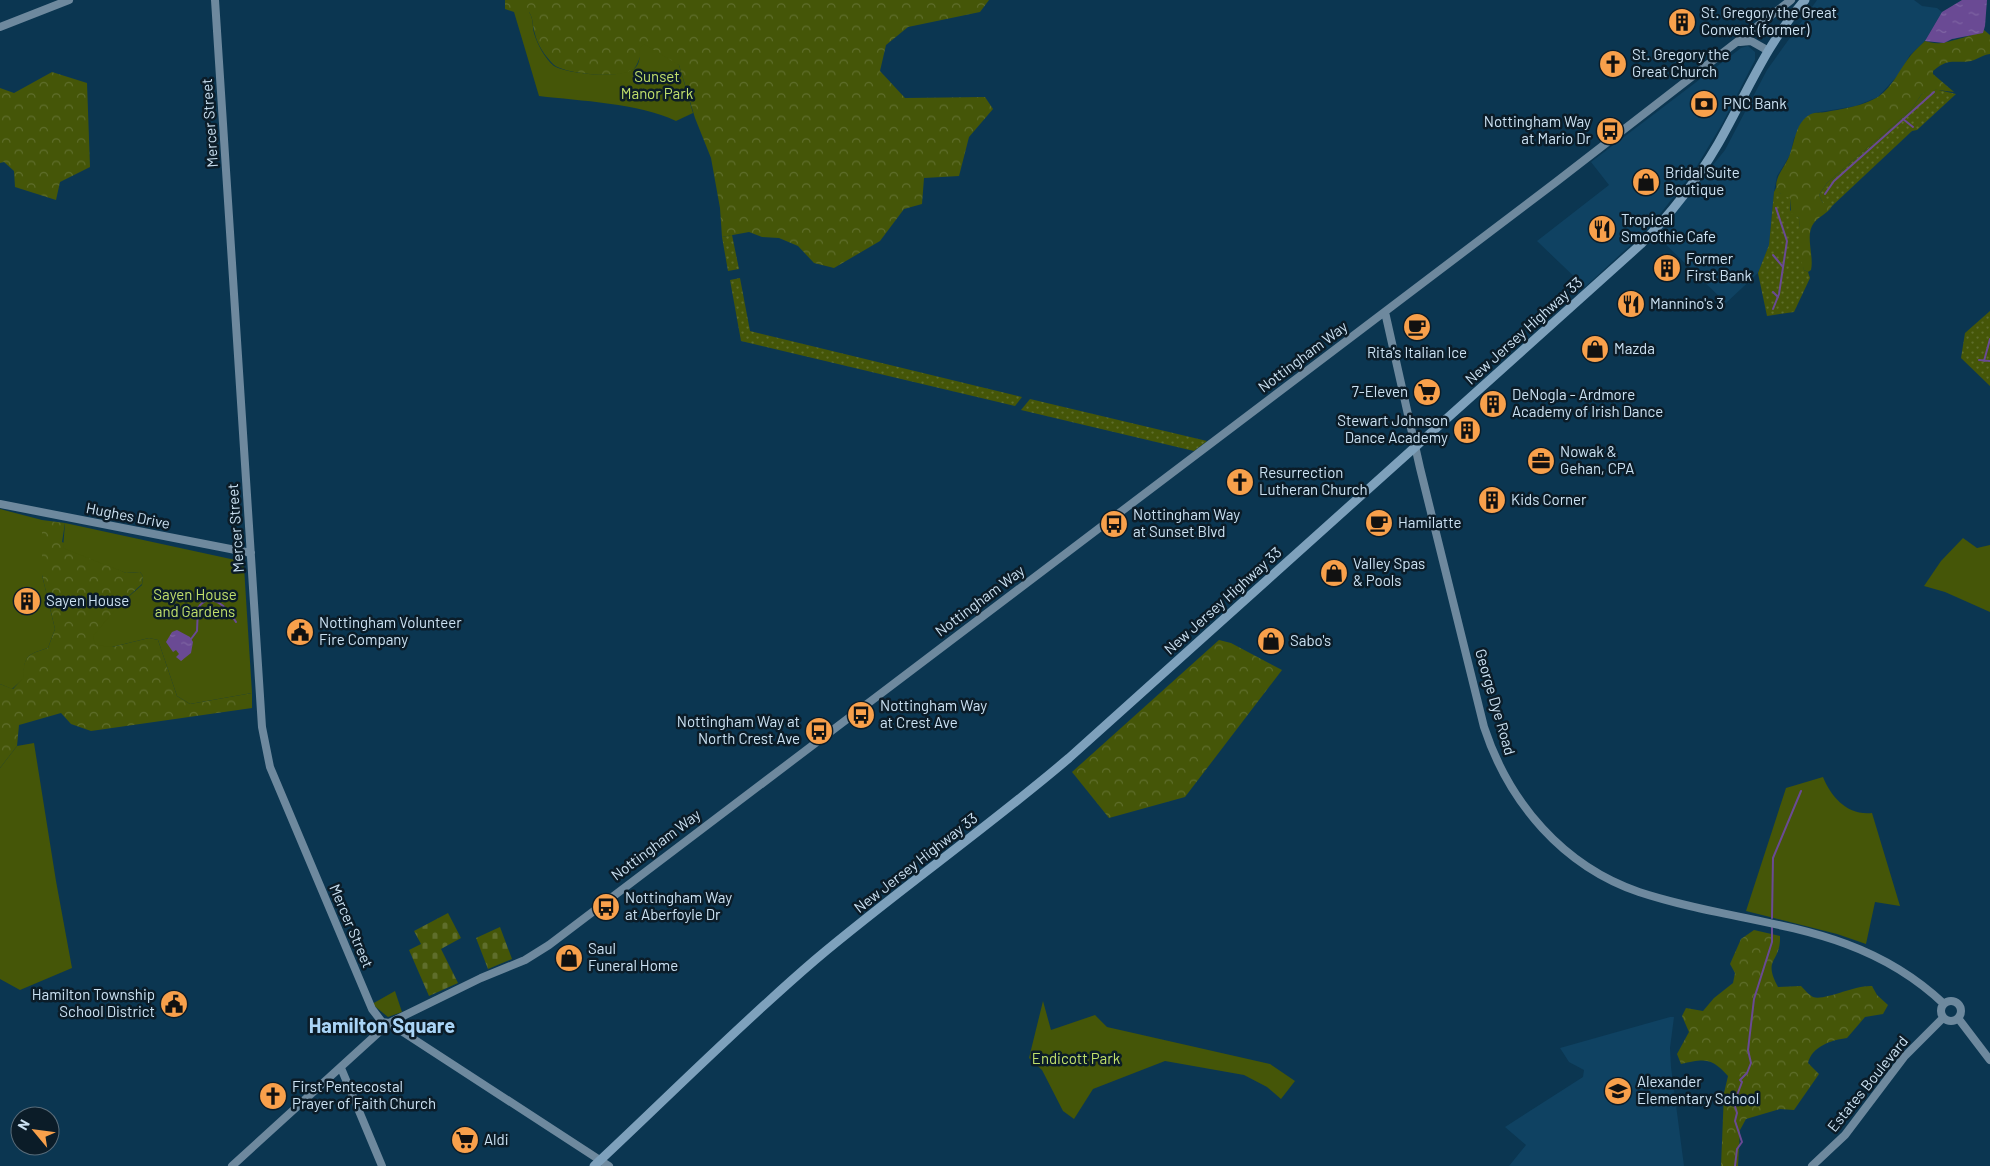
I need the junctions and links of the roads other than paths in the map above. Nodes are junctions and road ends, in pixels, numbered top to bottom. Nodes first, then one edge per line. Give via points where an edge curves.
1 (69, 0) edge
2 (215, 0) edge
3 (1791, 0) edge
4 (1805, 0) edge
5 (0, 27) edge
6 (1738, 43) junction
7 (1767, 50) junction
8 (1385, 312) junction
9 (1415, 447) junction
10 (0, 504) edge
11 (250, 552) junction
12 (1944, 1004) junction
13 (1943, 1018) junction
14 (1958, 1018) junction
15 (389, 1023) junction
16 (1990, 1060) edge
17 (341, 1068) junction
18 (597, 1163) edge
19 (232, 1166) edge
20 (382, 1166) edge
21 (609, 1166) edge
22 (1812, 1166) edge

1 - 5 street
2 - 11 street, Mercer Street
3 - 6 street, Nottingham Way
4 - 7 main road, New Jersey Highway 33
6 - 7 street via 1751,40
6 - 8 street, Nottingham Way
7 - 9 main road, New Jersey Highway 33 via 1717,145 1663,221
8 - 9 street, George Dye Road
8 - 15 street, Nottingham Way via 549,945 525,960
9 - 12 street, George Dye Road via 1490,743 1509,786 1540,826 1578,860 1622,885 1654,896 1819,934 1855,946 1902,970
9 - 18 main road, New Jersey Highway 33 via 1035,787 800,974
10 - 11 street, Hughes Drive
11 - 15 street, Mercer Street via 262,727 270,767 365,996 382,1022
12 - 13 street via 1941,1009
12 - 14 street via 1952,1001 1959,1005
13 - 14 street via 1951,1021
13 - 22 street, Estates Boulevard via 1904,1057 1846,1135
14 - 16 street
15 - 17 street, Nottingham Way
15 - 18 street, Mercer Street
17 - 19 street, Nottingham Way
17 - 20 street
18 - 21 street, Mercer Street

